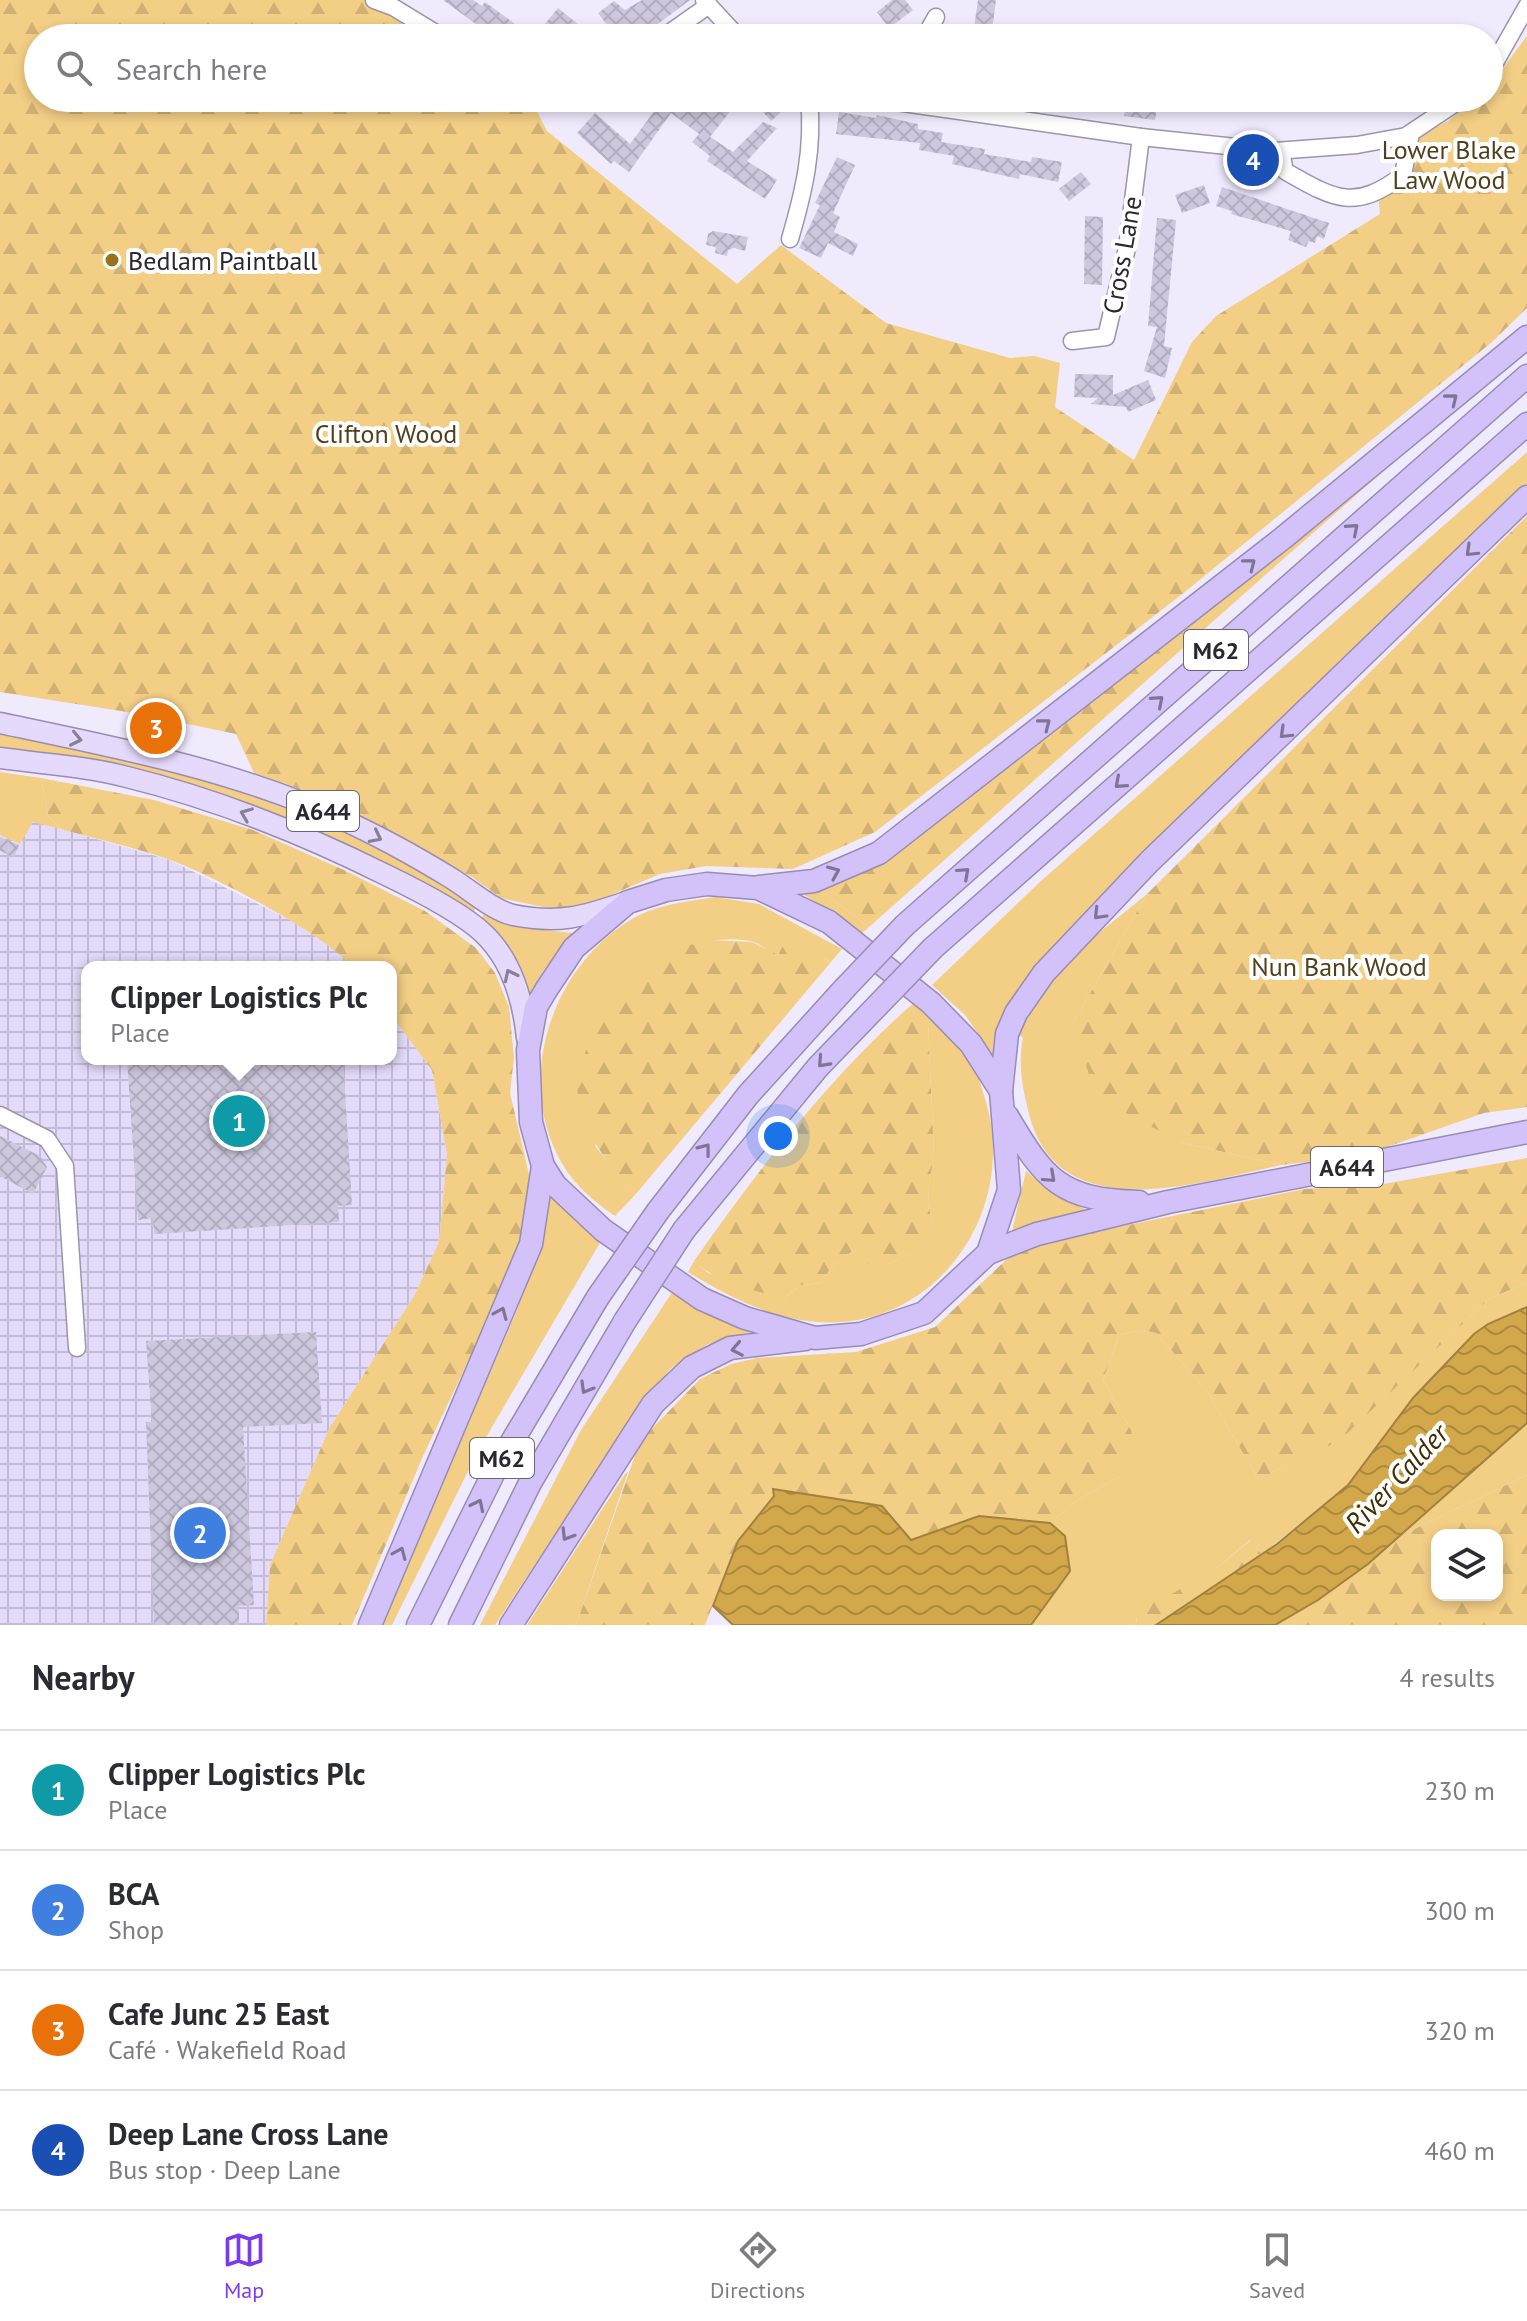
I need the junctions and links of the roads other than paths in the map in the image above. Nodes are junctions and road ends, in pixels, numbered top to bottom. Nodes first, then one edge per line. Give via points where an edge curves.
1 (374, 0) edge
2 (707, 3) edge
3 (1527, 6) edge
4 (936, 17) dead end
5 (421, 24) edge
6 (680, 24) edge
7 (726, 24) edge
8 (932, 24) edge
9 (1503, 48) edge
10 (810, 112) edge
11 (984, 112) edge
12 (1444, 112) edge
13 (1411, 133) junction
14 (1141, 137) junction
15 (1281, 151) junction
16 (790, 239) dead end
17 (1527, 337) edge
18 (1072, 341) dead end
19 (1527, 376) edge
20 (1527, 424) edge
21 (1527, 497) edge
22 (0, 723) edge
23 (0, 758) edge
24 (758, 888) junction
25 (628, 902) junction
26 (528, 1050) junction
27 (1004, 1102) junction
28 (0, 1115) edge
29 (1527, 1132) edge
30 (543, 1166) junction
31 (1168, 1202) junction
32 (988, 1253) junction
33 (815, 1338) junction
34 (77, 1348) dead end
35 (370, 1625) edge
36 (418, 1625) edge
37 (460, 1625) edge
38 (511, 1625) edge

1 - 5 street
2 - 6 street
2 - 7 street
3 - 9 street
4 - 8 street
10 - 16 street via 813,138 806,184
11 - 14 street
12 - 13 street
13 - 15 street via 1357,145
13 - 15 street via 1403,175 1378,194 1359,198 1328,195 1285,171
14 - 15 street
14 - 18 street, Cross Lane via 1127,248 1106,337
24 -> 17 highway via 814,881 879,853 1283,538
36 -> 19 highway, M62, bridge via 494,1472 598,1297 748,1095 905,925
20 -> 37 highway, M62, bridge via 933,948 818,1067 684,1230 625,1321 530,1483
21 -> 27 highway via 1149,862 1044,973 1007,1034
22 -> 25 main road, A644 via 259,786 339,818 509,914 575,919
26 -> 23 main road, A644 via 514,982 483,933 412,888 333,848 223,805 125,776
24 - 25 highway, A644 via 707,884
24 - 27 highway, A644 via 829,922 931,1003 971,1044
25 - 26 highway, A644 via 574,948 536,1007
26 - 30 highway, A644 via 531,1122
27 -> 31 highway, A644 via 1035,1164 1060,1186 1091,1198
27 - 32 highway, A644 via 1009,1190
28 - 34 street via 47,1139 65,1166
29 - 31 highway, A644
30 - 33 highway, A644 via 555,1185 603,1230 702,1299
35 -> 30 highway via 531,1244
31 - 32 highway, A644 via 1037,1234
32 - 33 highway, A644 via 924,1313 861,1334
33 -> 38 highway via 730,1348 692,1367 653,1404

